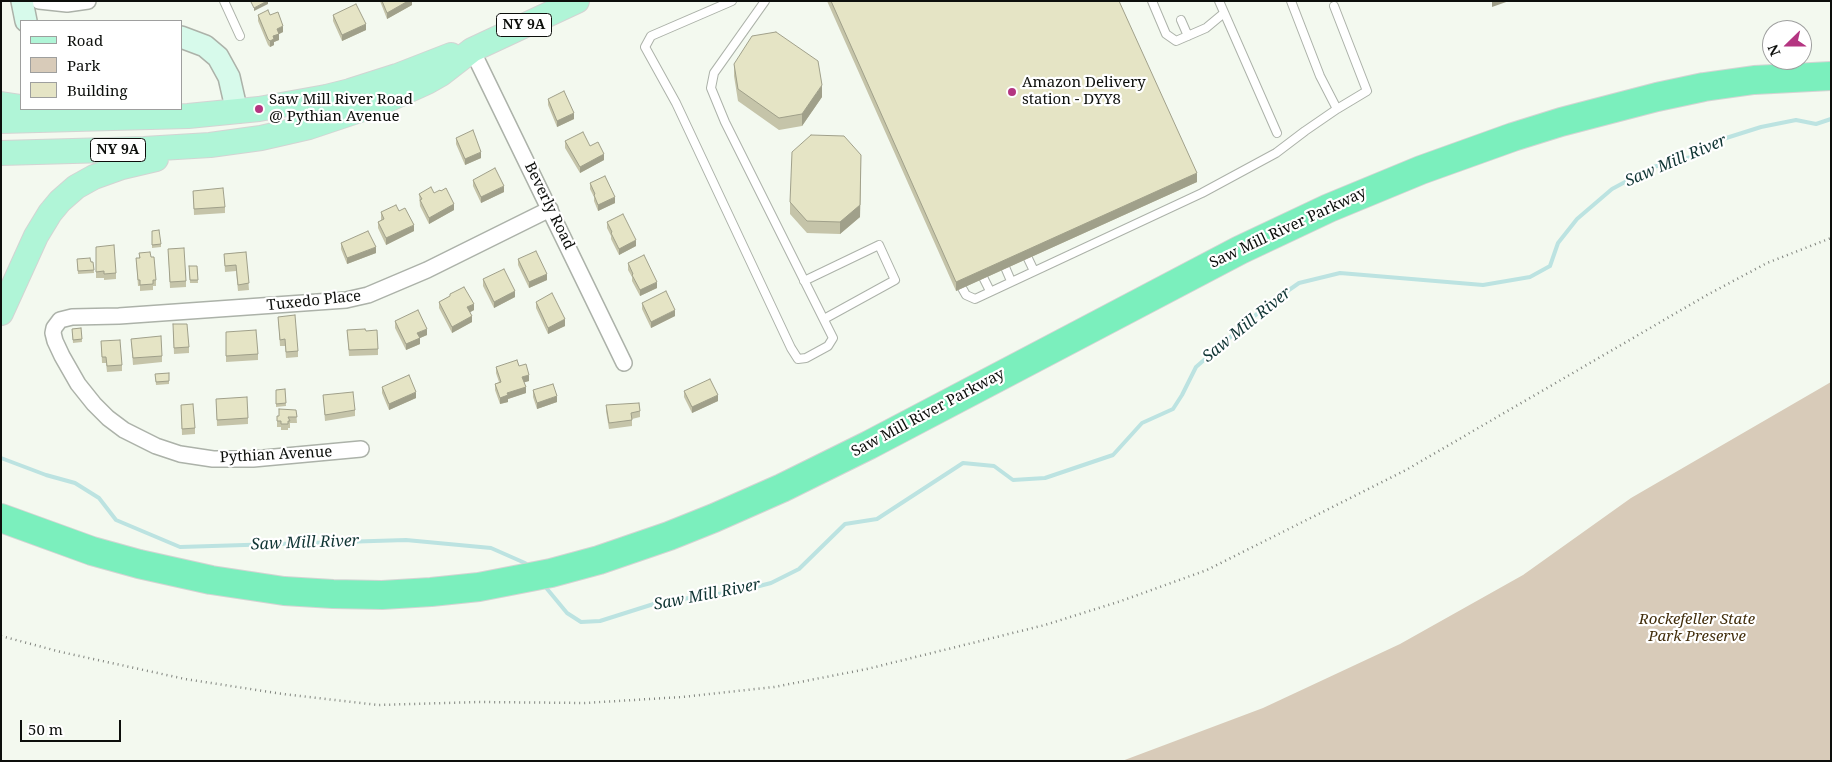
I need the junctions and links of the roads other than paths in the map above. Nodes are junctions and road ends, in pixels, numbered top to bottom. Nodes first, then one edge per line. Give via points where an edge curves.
1 (22, 1) edge
2 (39, 1) edge
3 (88, 1) edge
4 (224, 1) edge
5 (577, 1) edge
6 (732, 1) edge
7 (765, 1) edge
8 (1152, 1) edge
9 (1219, 1) edge
10 (1291, 1) edge
11 (1334, 6) dead end
12 (1224, 13) junction
13 (26, 20) edge
14 (1181, 20) dead end
15 (240, 36) dead end
16 (1188, 36) junction
17 (182, 37) edge
18 (472, 50) junction
19 (1831, 76) edge
20 (1831, 93) edge
21 (1, 104) edge
22 (20, 107) edge
23 (1337, 109) junction
24 (40, 110) edge
25 (237, 112) junction
26 (98, 119) junction
27 (1, 121) edge
28 (1277, 133) dead end
29 (235, 142) junction
30 (1, 153) edge
31 (550, 209) junction
32 (1020, 241) edge
33 (997, 251) edge
34 (976, 260) edge
35 (954, 270) edge
36 (1034, 271) junction
37 (804, 281) junction
38 (1011, 281) junction
39 (990, 291) junction
40 (1, 313) edge
41 (119, 316) joint
42 (824, 319) junction
43 (624, 362) dead end
44 (361, 449) dead end
45 (1, 518) edge
46 (1, 536) edge
47 (557, 580) junction
48 (516, 589) junction

1 - 13 street
2 - 3 street via 67,4
4 - 15 lane
5 - 18 main road, NY 9A
6 - 42 lane via 651,36 645,47 676,103 798,359 828,346 833,338
7 - 37 lane via 714,73 711,88
8 - 16 lane via 1166,34 1176,41
9 - 12 lane
10 - 23 lane via 1320,76
11 - 23 lane via 1367,92
12 - 16 lane via 1206,28
12 - 28 lane
14 - 16 lane
17 - 25 street via 205,46 218,57 229,77
18 - 25 main road, NY 9A via 350,91
18 - 29 main road, NY 9A via 427,82 373,106 309,127
18 - 31 street, Beverly Road
19 - 47 highway, Saw Mill River Parkway via 1754,80 1648,99 1513,137 1421,170 1240,250 782,488 661,539 599,560
20 - 47 highway, Saw Mill River Parkway via 1757,97 1661,113 1565,138 1425,187 1245,266 787,504 673,553 603,576
21 - 22 main road
23 - 36 lane via 1276,153 1202,193
24 - 26 main road
25 - 26 main road, NY 9A
26 - 27 main road, NY 9A
29 - 30 main road, NY 9A via 153,149
29 - 40 main road via 122,166 76,187 46,219
31 - 41 street, Tuxedo Place via 427,270 368,295 346,300
31 - 43 street, Beverly Road
32 - 36 lane
33 - 38 lane
34 - 39 lane
35 - 39 lane via 966,295 975,299
36 - 38 lane
37 - 42 lane
37 - 42 lane via 880,245 895,280
38 - 39 lane
41 - 44 street, Pythian Avenue via 65,318 56,323 53,333 70,370 87,396 108,418 134,436 168,450 213,459
45 - 48 highway, Saw Mill River Parkway via 115,558 259,588 382,595
46 - 48 highway, Saw Mill River Parkway via 139,582 268,606 383,612 458,607
47 - 48 highway, Saw Mill River Parkway

